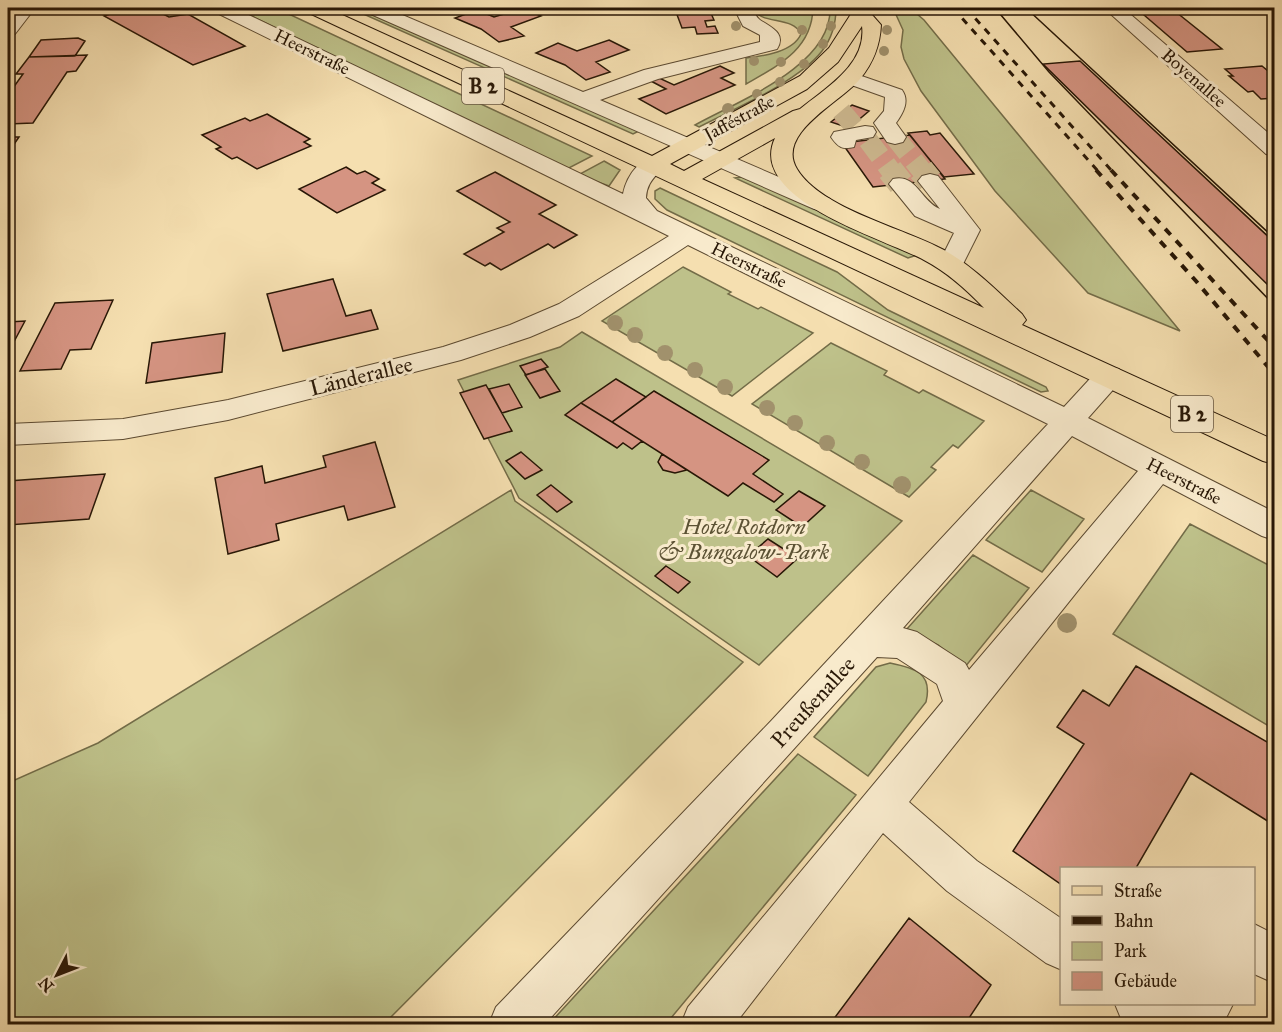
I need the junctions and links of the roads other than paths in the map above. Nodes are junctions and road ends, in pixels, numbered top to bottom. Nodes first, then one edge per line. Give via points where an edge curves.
1 (26, 8) edge
2 (221, 8) edge
3 (313, 8) edge
4 (372, 8) edge
5 (743, 8) edge
6 (1113, 8) edge
7 (859, 11) edge
8 (8, 30) edge
9 (850, 78) junction
10 (583, 100) junction
11 (811, 108) junction
12 (852, 135) tunnel mouth
13 (688, 146) junction
14 (1275, 149) edge
15 (720, 160) junction
16 (654, 164) junction
17 (686, 179) junction
18 (930, 181) tunnel mouth
19 (892, 189) tunnel mouth
20 (822, 204) junction
21 (650, 217) junction
22 (968, 230) junction
23 (687, 235) junction
24 (951, 265) junction
25 (1034, 340) junction
26 (1109, 376) junction
27 (1068, 421) junction
28 (8, 435) edge
29 (1275, 453) edge
30 (1158, 469) junction
31 (1275, 527) edge
32 (868, 642) junction
33 (963, 704) junction
34 (881, 804) junction
35 (1060, 946) edge
36 (1255, 948) edge
37 (1275, 960) edge
38 (1140, 1005) edge
39 (1208, 1005) edge
40 (513, 1024) edge
41 (705, 1024) edge
42 (1168, 1024) edge
43 (1195, 1024) edge

1 - 8 street
2 - 21 street, Heerstraße
3 - 16 main road, Heerstraße / B 2
4 - 10 street, Heerstraße
5 - 10 street via 750,22 769,32 770,45 600,91
6 - 14 street, Boyenallee
7 - 9 main road, Jafféstraße via 872,25 871,42
7 - 13 main road, Jafféstraße via 848,35 820,72
9 - 11 main road, Jafféstraße
9 - 12 street via 875,95 895,94 890,130
10 - 13 street, Heerstraße
11 - 15 main road, Jafféstraße
11 - 20 main road, Jafféstraße via 784,138 780,156 796,183
13 - 15 street, Heerstraße
13 - 16 main road, Jafféstraße
15 - 17 main road, Jafféstraße
15 - 20 street, Heerstraße
16 - 17 main road, Heerstraße / B 2
16 - 21 street, Jafféstraße via 635,186 634,199
17 - 25 main road, Heerstraße / B 2
18 - 22 street
19 - 22 street via 923,211
20 - 24 main road, Heerstraße via 923,248
21 - 23 street, Heerstraße
22 - 24 street
23 - 27 street, Heerstraße
23 - 28 street, Länderallee via 568,310 451,354 228,410 135,427
24 - 25 main road, Heerstraße
25 - 26 main road, Heerstraße / B 2
26 - 27 street, Preußenallee
26 - 29 main road, Heerstraße / B 2
27 - 30 street, Heerstraße
27 - 32 street, Preußenallee
30 - 31 street, Heerstraße
30 - 33 street
32 - 33 street via 904,643 952,674
32 - 40 street, Preußenallee
33 - 34 street
34 - 35 street via 962,876
34 - 41 street
36 - 37 street
38 - 42 street
39 - 43 street

